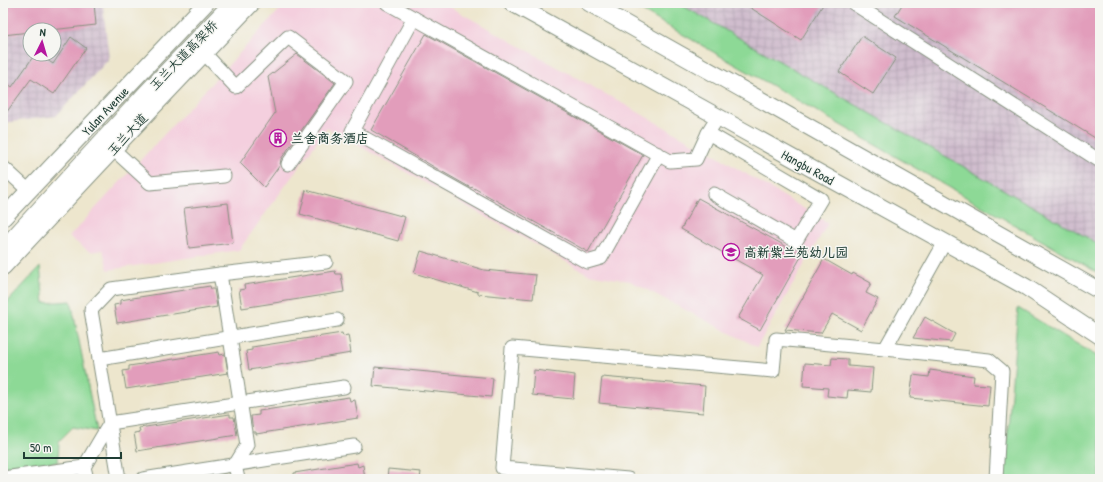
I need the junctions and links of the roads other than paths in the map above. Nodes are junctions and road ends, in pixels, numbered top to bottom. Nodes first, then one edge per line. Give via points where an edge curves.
1 (206, 3) edge
2 (219, 3) edge
3 (232, 3) edge
4 (252, 3) edge
5 (387, 3) edge
6 (512, 3) edge
7 (589, 3) edge
8 (853, 3) edge
9 (414, 18) junction
10 (204, 53) junction
11 (718, 117) junction
12 (708, 133) junction
13 (113, 149) junction
14 (659, 154) junction
15 (1100, 161) edge
16 (288, 164) dead end
17 (3, 167) edge
18 (224, 176) dead end
19 (29, 191) junction
20 (714, 194) dead end
21 (3, 218) edge
22 (3, 236) edge
23 (945, 242) junction
24 (3, 249) edge
25 (326, 262) dead end
26 (3, 267) edge
27 (220, 274) junction
28 (1100, 291) edge
29 (337, 320) dead end
30 (1100, 336) edge
31 (230, 338) junction
32 (885, 349) junction
33 (99, 359) junction
34 (344, 387) dead end
35 (240, 402) junction
36 (110, 423) junction
37 (354, 446) dead end
38 (235, 465) junction
39 (86, 473) edge
40 (3, 478) edge
41 (119, 479) edge
42 (143, 479) edge
43 (238, 479) edge
44 (628, 479) edge
45 (996, 479) edge

1 - 19 main road, Yulan Avenue
2 - 22 main road, 玉兰大道高架桥
3 - 24 main road, 玉兰大道高架桥
4 - 10 main road, 玉兰大道
5 - 9 lane
6 - 11 main road, Hangbu Road
7 - 28 main road
8 - 15 lane
9 - 14 lane
9 - 14 lane via 352,131 587,262 601,258
10 - 13 main road, 玉兰大道
10 - 16 lane via 236,87 288,37 346,81
11 - 12 lane
11 - 23 main road, Hangbu Road
12 - 14 lane via 696,158 670,161
12 - 20 lane via 821,199 796,241
13 - 18 lane via 150,183
13 - 26 main road, 玉兰大道
17 - 19 lane
19 - 21 main road, Yulan Avenue
23 - 30 main road, Hangbu Road via 1026,287
23 - 32 lane
25 - 27 lane
27 - 31 lane
27 - 33 lane via 111,289 91,310
29 - 31 lane
31 - 33 lane
31 - 35 lane
32 - 44 lane via 776,339 773,371 512,348 502,468
32 - 45 lane via 989,360 1002,371
33 - 36 lane
34 - 35 lane
35 - 36 lane
35 - 38 lane via 247,444
36 - 39 lane
36 - 41 lane
37 - 38 lane
38 - 42 lane
38 - 43 lane
39 - 40 lane

